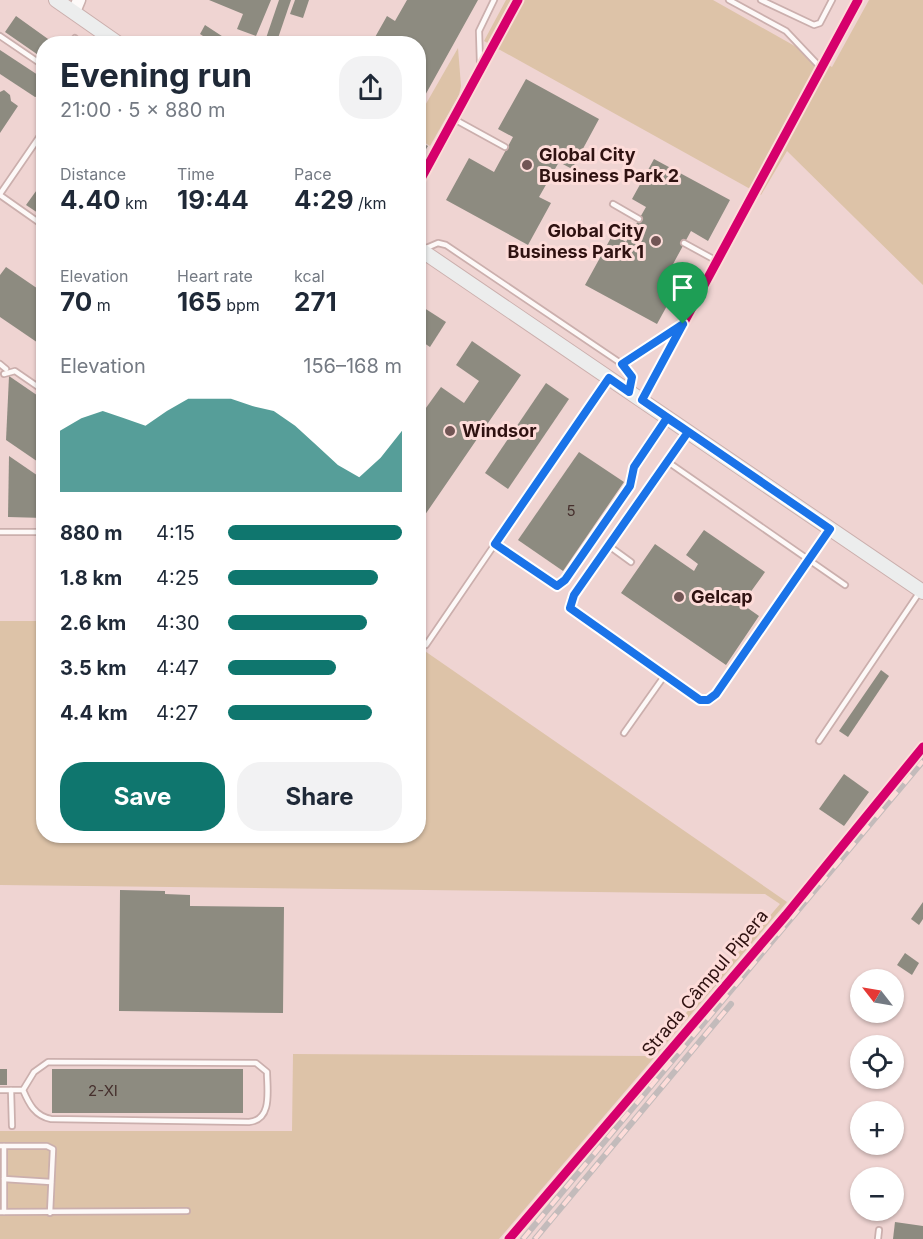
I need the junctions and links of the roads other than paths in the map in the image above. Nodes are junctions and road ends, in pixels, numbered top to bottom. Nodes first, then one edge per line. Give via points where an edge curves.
1 (56, 0) edge
2 (494, 0) edge
3 (518, 0) edge
4 (729, 0) edge
5 (761, 0) edge
6 (832, 0) edge
7 (858, 0) edge
8 (76, 6) edge
9 (0, 36) edge
10 (110, 36) edge
11 (36, 61) edge
12 (821, 68) junction
13 (481, 69) junction
14 (454, 119) junction
15 (36, 142) edge
16 (505, 147) dead end
17 (426, 170) edge
18 (0, 194) edge
19 (613, 204) dead end
20 (639, 219) dead end
21 (36, 220) edge
22 (684, 243) dead end
23 (426, 246) edge
24 (426, 252) edge
25 (717, 261) junction
26 (683, 324) junction
27 (0, 364) edge
28 (622, 364) junction
29 (609, 378) junction
30 (36, 385) edge
31 (629, 392) junction
32 (642, 400) junction
33 (667, 418) junction
34 (688, 432) junction
35 (668, 462) junction
36 (830, 529) junction
37 (0, 532) edge
38 (36, 532) edge
39 (495, 544) junction
40 (609, 546) junction
41 (809, 560) junction
42 (631, 562) dead end
43 (845, 585) dead end
44 (922, 592) edge
45 (426, 645) dead end
46 (665, 675) junction
47 (624, 733) dead end
48 (819, 741) dead end
49 (923, 747) edge
50 (0, 1090) edge
51 (11, 1090) junction
52 (23, 1090) junction
53 (12, 1126) dead end
54 (2, 1146) edge
55 (2, 1166) edge
56 (4, 1179) junction
57 (51, 1182) junction
58 (2, 1193) edge
59 (187, 1211) dead end
60 (2, 1212) edge
61 (50, 1213) junction
62 (879, 1230) dead end
63 (509, 1239) edge
64 (878, 1239) edge

1 - 8 main road
2 - 13 lane via 479,31
3 - 13 street
4 - 12 lane via 786,30
5 - 6 lane via 814,25 820,23
7 - 12 street
8 - 10 main road
9 - 11 lane
12 - 25 street
13 - 14 street
14 - 16 lane
14 - 17 street
15 - 18 lane
18 - 21 lane
19 - 20 lane
22 - 25 lane
23 - 28 lane via 446,245
24 - 29 main road
25 - 26 street
26 - 28 lane
26 - 32 street
27 - 30 lane via 5,372 15,371
28 - 31 lane via 632,377
29 - 31 main road
29 - 39 lane
31 - 32 main road
32 - 33 main road
33 - 34 main road
33 - 39 lane via 634,467 630,486 557,586
34 - 35 lane
34 - 36 main road
35 - 40 lane
35 - 41 lane
36 - 41 lane
36 - 44 main road
37 - 38 lane
39 - 45 lane
40 - 42 lane
40 - 46 lane via 574,595 570,608
41 - 43 lane
41 - 46 lane via 713,698 700,700
44 - 48 lane
46 - 47 lane
49 - 63 street, Strada Câmpul Pipera via 786,915
50 - 51 lane
51 - 52 lane
51 - 53 lane
52 - 52 lane via 30,1106 51,1119 249,1122 259,1119 267,1108 267,1072 250,1062 48,1062 34,1071
54 - 55 lane
54 - 57 lane via 52,1149
55 - 56 lane
56 - 57 lane
56 - 58 lane
57 - 61 lane
58 - 60 lane
59 - 61 lane
60 - 61 lane
62 - 64 lane

